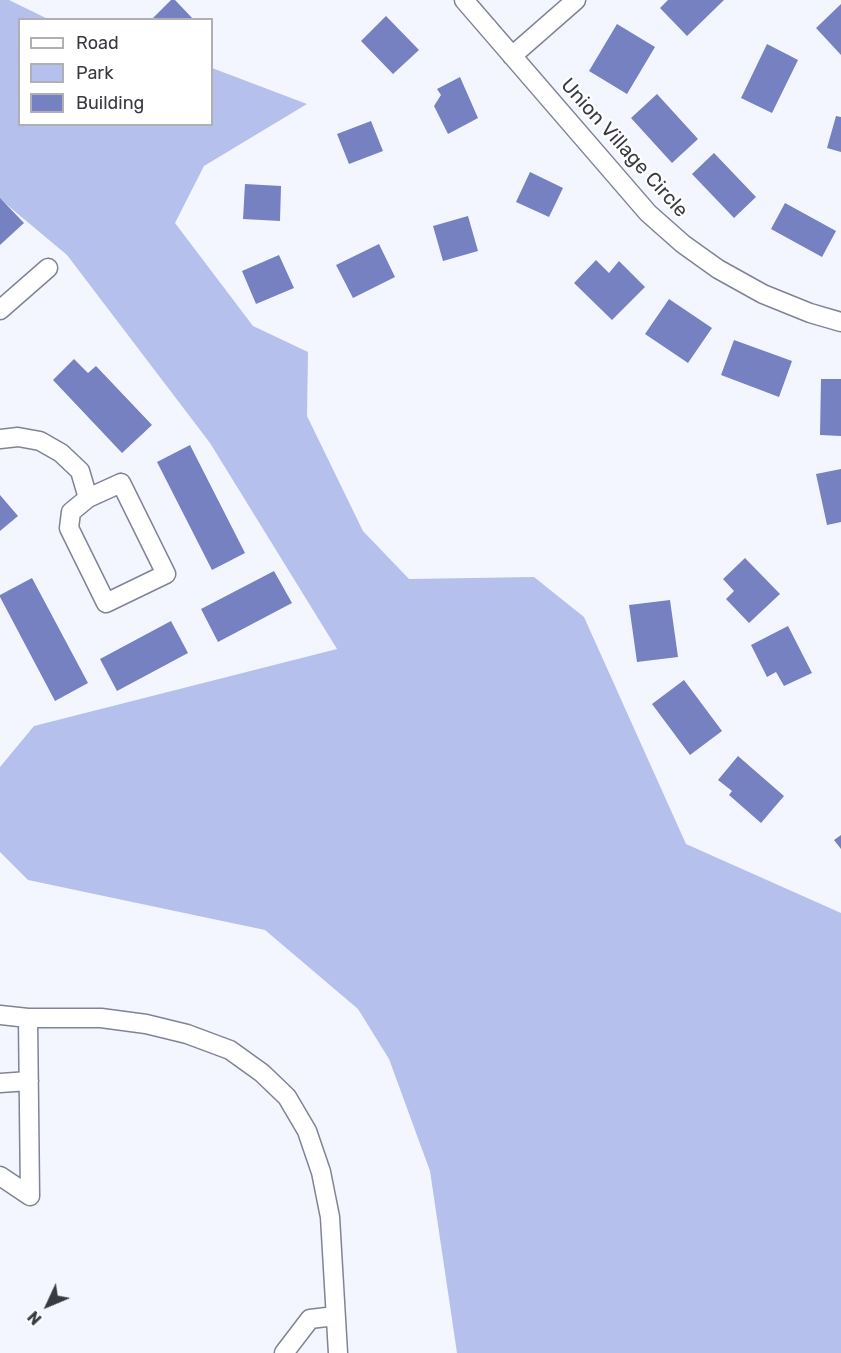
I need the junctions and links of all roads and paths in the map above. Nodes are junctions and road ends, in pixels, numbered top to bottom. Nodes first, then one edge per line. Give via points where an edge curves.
1 (464, 0) edge
2 (576, 0) edge
3 (512, 56) junction
4 (48, 268) dead end
5 (0, 310) edge
6 (841, 322) edge
7 (0, 439) edge
8 (88, 498) junction
9 (0, 1015) edge
10 (28, 1018) junction
11 (29, 1081) junction
12 (0, 1083) edge
13 (0, 1176) edge
14 (335, 1316) junction
15 (284, 1353) edge
16 (338, 1353) edge

1 - 3 street, Union Village Circle
2 - 3 street
3 - 6 street, Union Village Circle via 648,213 683,244 763,294
4 - 5 street
7 - 8 street via 40,441 61,453 80,471
8 - 8 street via 71,512 69,528 106,603 166,574 121,483
9 - 10 street
10 - 11 street
10 - 14 street via 101,1018 187,1034 230,1050 287,1097 307,1131 321,1172 330,1217
11 - 12 street
11 - 13 street via 30,1196
14 - 15 street via 309,1319
14 - 16 street

